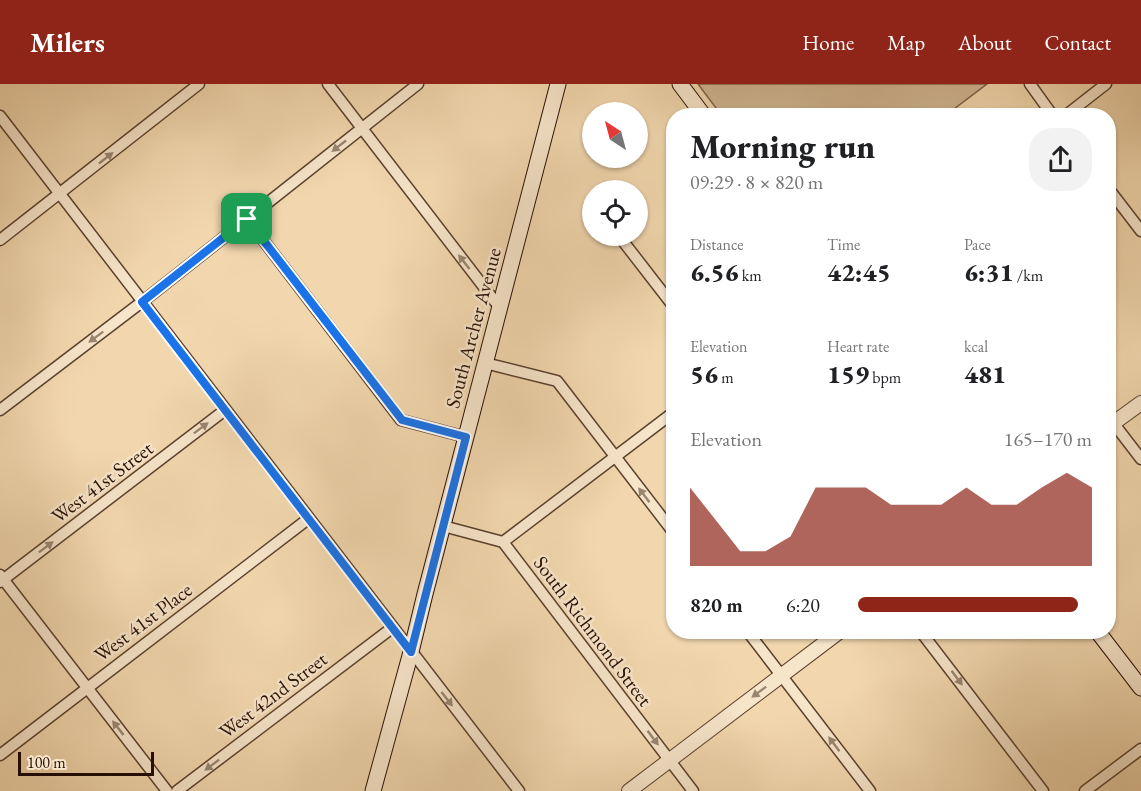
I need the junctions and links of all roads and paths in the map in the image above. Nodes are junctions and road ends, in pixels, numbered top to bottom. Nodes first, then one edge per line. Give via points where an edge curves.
1 (199, 84) edge
2 (327, 84) edge
3 (418, 84) edge
4 (558, 84) edge
5 (680, 84) edge
6 (1030, 84) edge
7 (1106, 84) edge
8 (698, 108) edge
9 (1047, 108) edge
10 (1075, 108) edge
11 (0, 116) edge
12 (362, 129) junction
13 (60, 194) junction
14 (1116, 198) edge
15 (247, 219) junction
16 (1141, 231) edge
17 (0, 240) edge
18 (627, 246) edge
19 (666, 297) edge
20 (142, 302) junction
21 (500, 309) junction
22 (485, 363) junction
23 (1141, 403) edge
24 (0, 410) edge
25 (225, 410) junction
26 (666, 418) edge
27 (1116, 418) edge
28 (1116, 429) edge
29 (466, 437) junction
30 (615, 456) junction
31 (1141, 459) edge
32 (308, 519) junction
33 (666, 523) edge
34 (442, 526) junction
35 (503, 542) junction
36 (1, 579) edge
37 (392, 628) junction
38 (754, 639) edge
39 (830, 639) edge
40 (926, 639) edge
41 (1103, 639) edge
42 (411, 652) junction
43 (782, 675) junction
44 (87, 688) junction
45 (1141, 688) edge
46 (1141, 749) edge
47 (0, 755) edge
48 (669, 760) junction
49 (166, 791) edge
50 (177, 791) edge
51 (373, 791) edge
52 (519, 791) edge
53 (628, 791) edge
54 (693, 791) edge
55 (870, 791) edge
56 (1043, 791) edge
57 (1085, 791) edge

13 -> 1 street
2 - 12 street
3 - 12 street
4 - 21 main road, South Archer Avenue
5 - 8 main road
6 - 9 street
7 - 10 street
11 - 13 street
12 -> 15 street
21 -> 12 street
13 - 17 street
13 - 20 street
14 - 16 street
15 - 20 street
15 - 29 street via 402,420
18 - 19 street
20 -> 24 street
20 - 25 street
21 - 22 main road, South Archer Avenue
22 - 29 main road, South Archer Avenue
22 - 30 street via 557,381
23 - 27 street
25 - 32 street
36 -> 25 street, West 41st Street
26 - 30 street
28 - 31 street
29 - 34 main road, South Archer Avenue
33 -> 30 street
30 - 35 street
32 - 37 street
32 - 44 street, West 41st Place
34 - 35 street
34 - 42 main road, South Archer Avenue
35 -> 48 street, South Richmond Street
36 - 44 street
37 - 42 street
37 -> 50 street, West 42nd Street
38 - 43 street
39 - 43 street
40 -> 56 street
41 - 45 main road
42 - 51 main road, South Archer Avenue
42 -> 52 street
43 -> 48 street
55 -> 43 street
44 - 47 street, West 41st Place
49 -> 44 street
46 - 57 street
48 - 53 street
48 - 54 street, South Richmond Street

